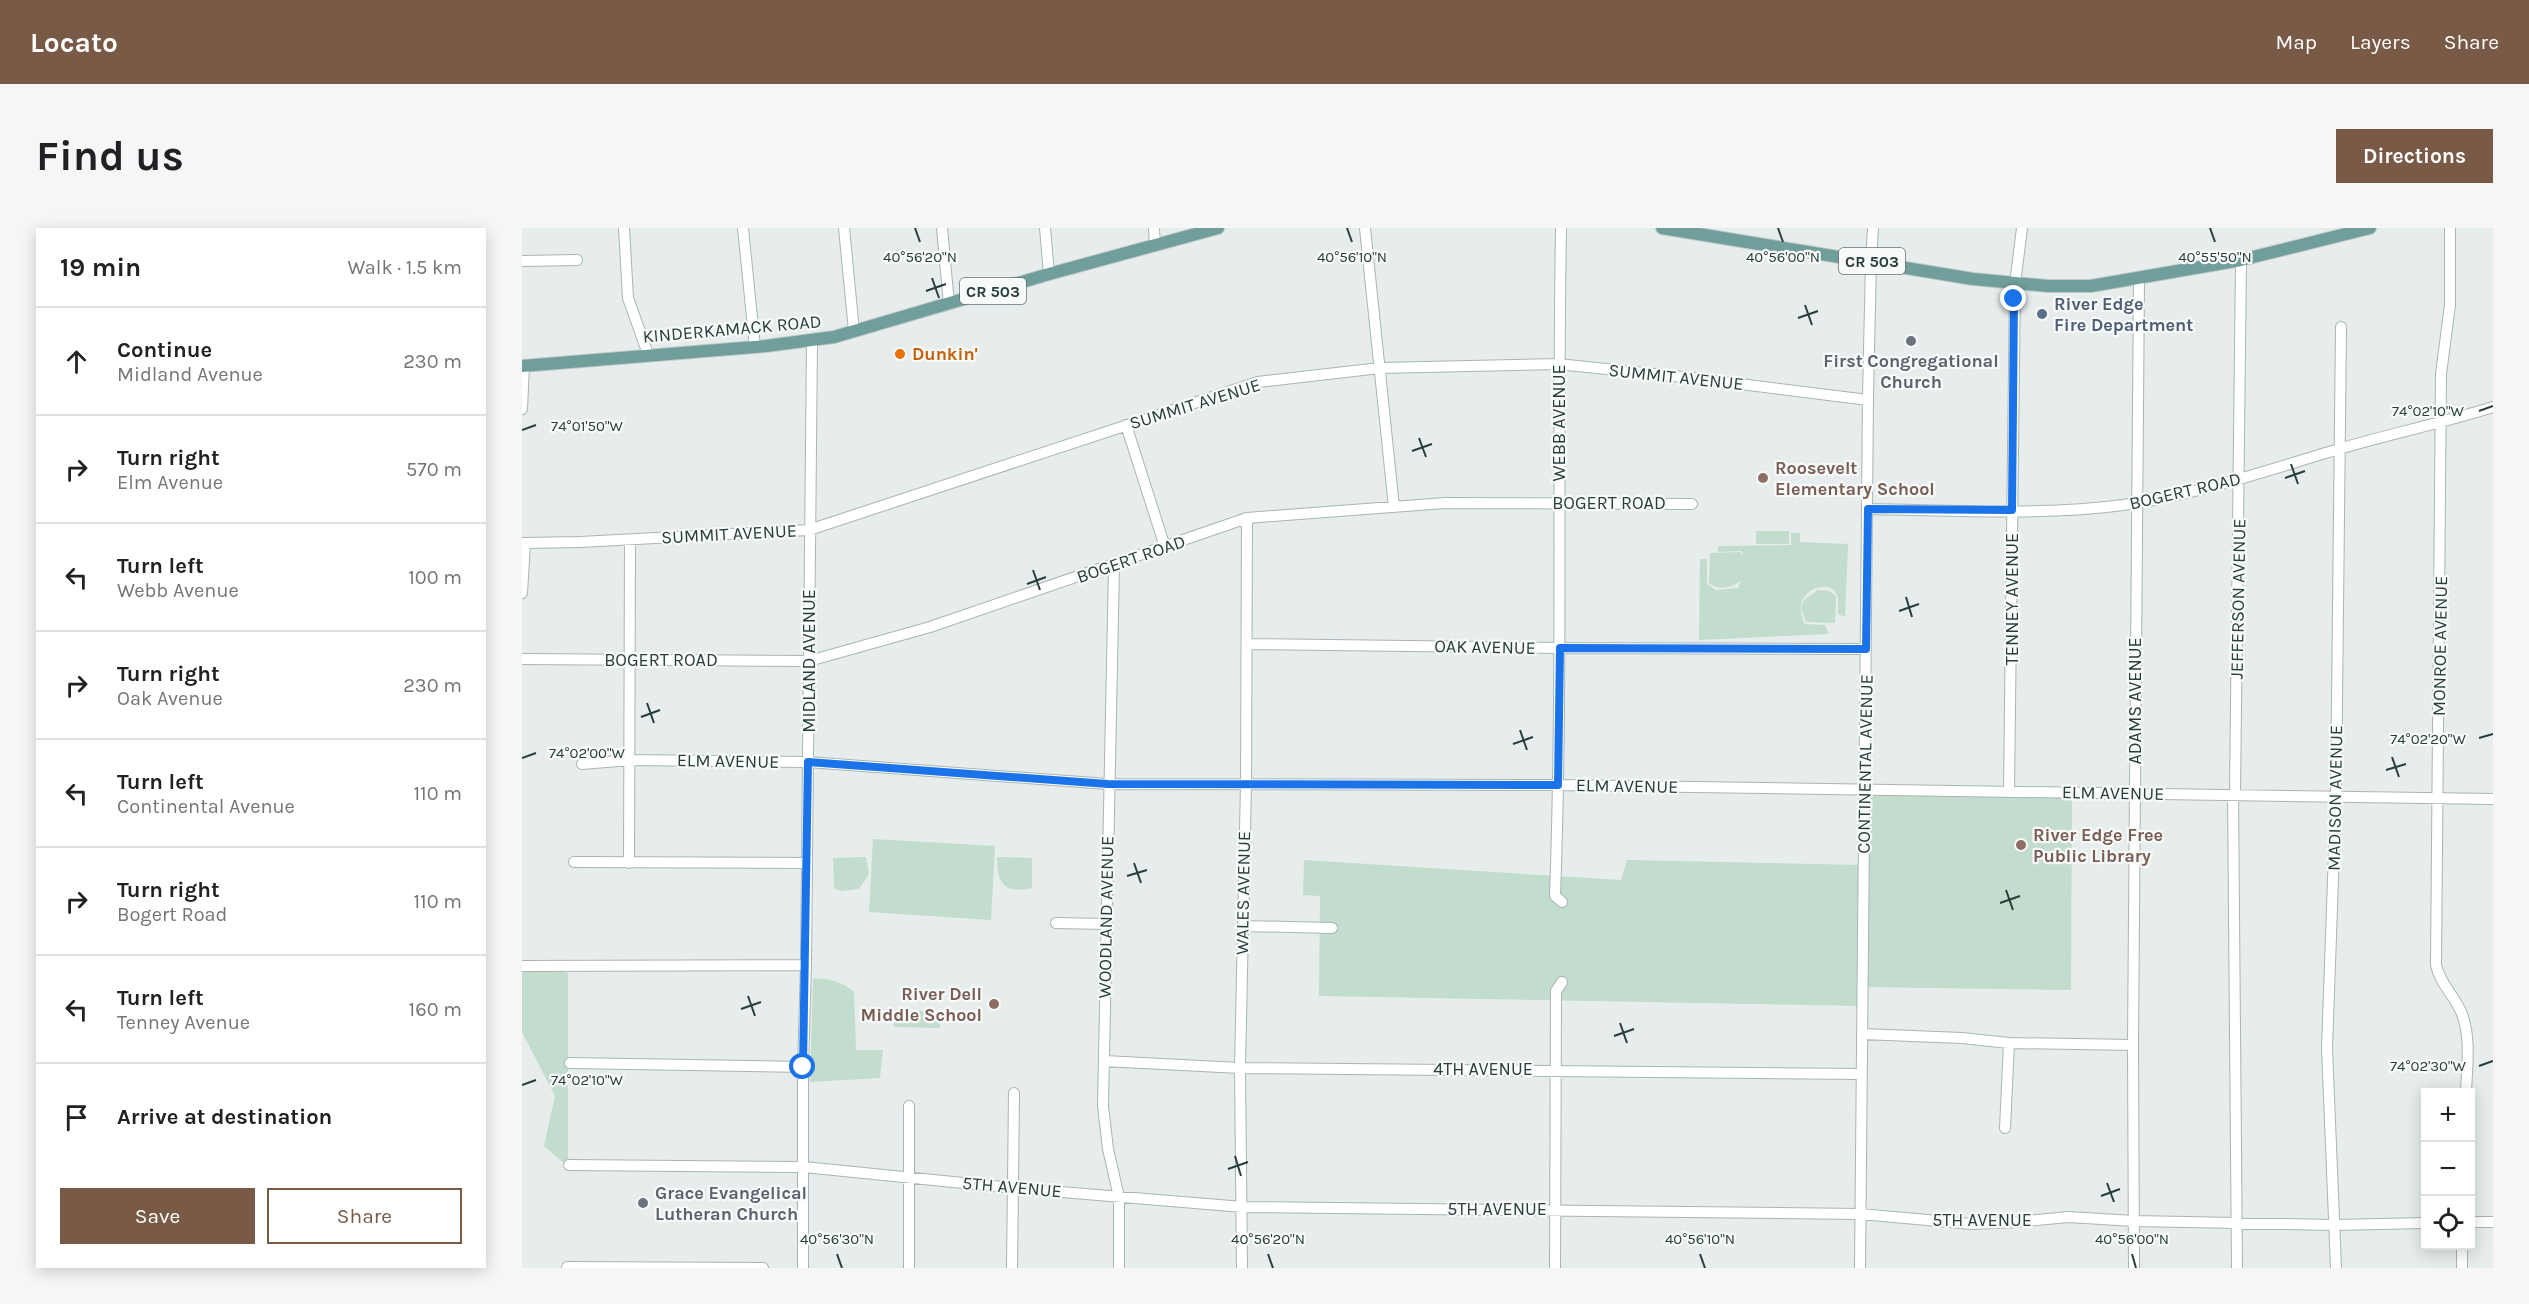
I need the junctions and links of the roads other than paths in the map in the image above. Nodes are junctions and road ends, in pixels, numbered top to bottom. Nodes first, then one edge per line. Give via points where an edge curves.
1 (624, 228) edge
2 (743, 228) edge
3 (844, 228) edge
4 (942, 228) edge
5 (1045, 228) edge
6 (1154, 228) edge
7 (1218, 228) edge
8 (1365, 228) edge
9 (1560, 228) edge
10 (1662, 228) edge
11 (1874, 228) edge
12 (2022, 228) edge
13 (2370, 228) edge
14 (2451, 228) edge
15 (2342, 232) edge
16 (1722, 233) edge
17 (1155, 245) junction
18 (577, 260) dead end
19 (2241, 260) junction
20 (522, 261) edge
21 (1870, 261) junction
22 (1049, 274) junction
23 (2139, 279) junction
24 (2015, 284) junction
25 (949, 304) junction
26 (2341, 327) dead end
27 (854, 331) junction
28 (812, 342) junction
29 (755, 347) junction
30 (648, 354) junction
31 (1558, 364) junction
32 (523, 366) edge
33 (1380, 368) junction
34 (1868, 400) junction
35 (2493, 407) edge
36 (523, 408) edge
37 (2441, 423) junction
38 (1126, 425) junction
39 (2341, 448) junction
40 (2239, 479) junction
41 (1559, 503) junction
42 (2137, 503) junction
43 (1692, 504) dead end
44 (1394, 507) junction
45 (1868, 509) junction
46 (2012, 510) junction
47 (1247, 518) junction
48 (809, 530) junction
49 (630, 540) junction
50 (523, 543) edge
51 (1165, 547) junction
52 (1113, 565) junction
53 (522, 593) edge
54 (1248, 644) junction
55 (1560, 648) junction
56 (1866, 649) junction
57 (522, 659) edge
58 (631, 660) junction
59 (809, 661) junction
60 (630, 760) junction
61 (808, 762) junction
62 (582, 764) dead end
63 (1108, 784) junction
64 (1246, 784) junction
65 (1558, 785) junction
66 (1865, 791) junction
67 (2009, 791) junction
68 (2135, 793) junction
69 (2234, 794) junction
70 (2336, 796) junction
71 (2437, 798) junction
72 (2493, 799) edge
73 (574, 862) dead end
74 (629, 862) junction
75 (807, 863) junction
76 (1562, 902) dead end
77 (1056, 923) dead end
78 (1107, 924) junction
79 (1242, 926) junction
80 (1332, 928) dead end
81 (806, 965) junction
82 (522, 966) edge
83 (1562, 982) dead end
84 (1862, 1034) junction
85 (2009, 1043) junction
86 (2133, 1045) junction
87 (1104, 1061) junction
88 (570, 1063) dead end
89 (803, 1067) junction
90 (1240, 1068) junction
91 (1556, 1070) junction
92 (1862, 1074) junction
93 (2466, 1088) edge
94 (1014, 1093) dead end
95 (909, 1106) dead end
96 (2005, 1128) dead end
97 (569, 1165) dead end
98 (804, 1167) junction
99 (908, 1178) junction
100 (1013, 1188) junction
101 (1119, 1197) junction
102 (1243, 1207) junction
103 (1555, 1209) junction
104 (1860, 1214) junction
105 (2134, 1221) junction
106 (2236, 1222) junction
107 (2475, 1222) edge
108 (2493, 1222) edge
109 (2421, 1223) edge
110 (2334, 1225) junction
111 (2462, 1250) edge
112 (567, 1267) edge
113 (763, 1268) edge
114 (803, 1268) edge
115 (909, 1268) edge
116 (1012, 1268) edge
117 (1119, 1268) edge
118 (1242, 1268) edge
119 (1555, 1268) edge
120 (1860, 1268) edge
121 (2134, 1268) edge
122 (2237, 1268) edge
123 (2336, 1268) edge
124 (2462, 1268) edge

1 - 30 street via 628,298
2 - 29 street
3 - 27 street
4 - 25 street
5 - 22 street
6 - 17 street
7 - 17 main road, KINDERKAMACK ROAD / CR 503
8 - 33 street
9 - 31 street, WEBB AVENUE
10 - 16 main road, CR 503
11 - 21 street, CONTINENTAL AVENUE
12 - 24 street, TENNEY AVENUE
13 - 15 main road, CR 503
14 - 37 street, MONROE AVENUE
15 - 19 main road, CR 503
16 - 21 main road, CR 503
17 - 22 main road, KINDERKAMACK ROAD / CR 503
18 - 20 street
19 - 23 main road, CR 503
19 - 40 street, JEFFERSON AVENUE
21 - 24 main road, CR 503
21 - 34 street, CONTINENTAL AVENUE
22 - 25 main road, KINDERKAMACK ROAD / CR 503
23 - 24 main road, CR 503 via 2091,286
23 - 42 street, ADAMS AVENUE
24 - 46 street, TENNEY AVENUE
25 - 27 main road, KINDERKAMACK ROAD / CR 503
26 - 39 street, MADISON AVENUE
27 - 28 main road, KINDERKAMACK ROAD / CR 503
28 - 29 main road, KINDERKAMACK ROAD / CR 503
28 - 48 street, MIDLAND AVENUE
29 - 30 main road, KINDERKAMACK ROAD / CR 503
30 - 32 main road, KINDERKAMACK ROAD / CR 503
31 - 33 street, SUMMIT AVENUE
31 - 34 street, SUMMIT AVENUE
31 - 41 street, WEBB AVENUE
32 - 36 street
33 - 38 street, SUMMIT AVENUE via 1258,382
33 - 44 street
34 - 45 street, CONTINENTAL AVENUE
35 - 37 street, BOGERT ROAD
37 - 39 street, BOGERT ROAD
37 - 71 street, MONROE AVENUE
38 - 48 street, SUMMIT AVENUE
38 - 51 street
39 - 40 street, BOGERT ROAD
39 - 70 street, MADISON AVENUE
40 - 42 street, BOGERT ROAD
40 - 69 street, JEFFERSON AVENUE
41 - 43 street, BOGERT ROAD
41 - 44 street, BOGERT ROAD via 1445,502
41 - 55 street, WEBB AVENUE
42 - 46 street, BOGERT ROAD
42 - 68 street, ADAMS AVENUE
44 - 47 street, BOGERT ROAD
45 - 46 street, BOGERT ROAD
45 - 56 street, CONTINENTAL AVENUE
46 - 67 street, TENNEY AVENUE
47 - 51 street, BOGERT ROAD
47 - 54 street, WALES AVENUE
48 - 49 street, SUMMIT AVENUE
48 - 59 street, MIDLAND AVENUE
49 - 50 street, SUMMIT AVENUE
49 - 58 street
50 - 53 street
51 - 52 street, BOGERT ROAD
52 - 59 street, BOGERT ROAD via 930,627
52 - 63 street, WOODLAND AVENUE
54 - 55 street, OAK AVENUE
54 - 64 street, WALES AVENUE
55 - 56 street, OAK AVENUE
55 - 65 street, WEBB AVENUE
56 - 66 street, CONTINENTAL AVENUE
57 - 58 street, BOGERT ROAD
58 - 59 street, BOGERT ROAD
58 - 60 street
59 - 61 street, MIDLAND AVENUE
60 - 61 street, ELM AVENUE
60 - 62 street, ELM AVENUE
60 - 74 street
61 - 63 street, ELM AVENUE
61 - 75 street, MIDLAND AVENUE
63 - 64 street, ELM AVENUE
63 - 78 street, WOODLAND AVENUE
64 - 65 street, ELM AVENUE
64 - 79 street, WALES AVENUE
65 - 66 street, ELM AVENUE
65 - 76 street, WEBB AVENUE via 1555,896
66 - 67 street, ELM AVENUE
66 - 84 street, CONTINENTAL AVENUE
67 - 68 street, ELM AVENUE
68 - 69 street, ELM AVENUE
68 - 86 street, ADAMS AVENUE
69 - 70 street, ELM AVENUE
69 - 106 street, JEFFERSON AVENUE
70 - 71 street, ELM AVENUE
70 - 110 street, MADISON AVENUE via 2327,1048
71 - 72 street, ELM AVENUE
71 - 93 street, MONROE AVENUE via 2436,965 2466,1026
73 - 74 street
74 - 75 street
75 - 81 street, MIDLAND AVENUE
77 - 78 street
78 - 87 street, WOODLAND AVENUE
79 - 80 street
79 - 90 street, WALES AVENUE
81 - 82 street
81 - 89 street, MIDLAND AVENUE
83 - 91 street via 1556,991
84 - 85 street
84 - 92 street, CONTINENTAL AVENUE
85 - 86 street
85 - 96 street
86 - 105 street, ADAMS AVENUE
87 - 90 street, 4TH AVENUE
87 - 101 street, WOODLAND AVENUE via 1103,1106
88 - 89 street
89 - 98 street, MIDLAND AVENUE
90 - 91 street, 4TH AVENUE
90 - 102 street, WALES AVENUE
91 - 92 street, 4TH AVENUE
91 - 103 street
92 - 104 street, CONTINENTAL AVENUE
94 - 100 street
95 - 99 street
97 - 98 street, 5TH AVENUE
98 - 99 street, 5TH AVENUE
98 - 114 street, MIDLAND AVENUE
99 - 100 street, 5TH AVENUE
99 - 115 street
100 - 101 street, 5TH AVENUE
100 - 116 street
101 - 102 street, 5TH AVENUE
101 - 117 street, WOODLAND AVENUE
102 - 103 street, 5TH AVENUE
102 - 118 street, WALES AVENUE
103 - 104 street, 5TH AVENUE
103 - 119 street
104 - 105 street, 5TH AVENUE via 1972,1224 2068,1217
104 - 120 street, CONTINENTAL AVENUE
105 - 106 street, 5TH AVENUE
105 - 121 street, ADAMS AVENUE
106 - 110 street, 5TH AVENUE
106 - 122 street, JEFFERSON AVENUE
107 - 108 street
109 - 110 street, 5TH AVENUE
110 - 123 street, MADISON AVENUE
111 - 124 street
112 - 113 street

